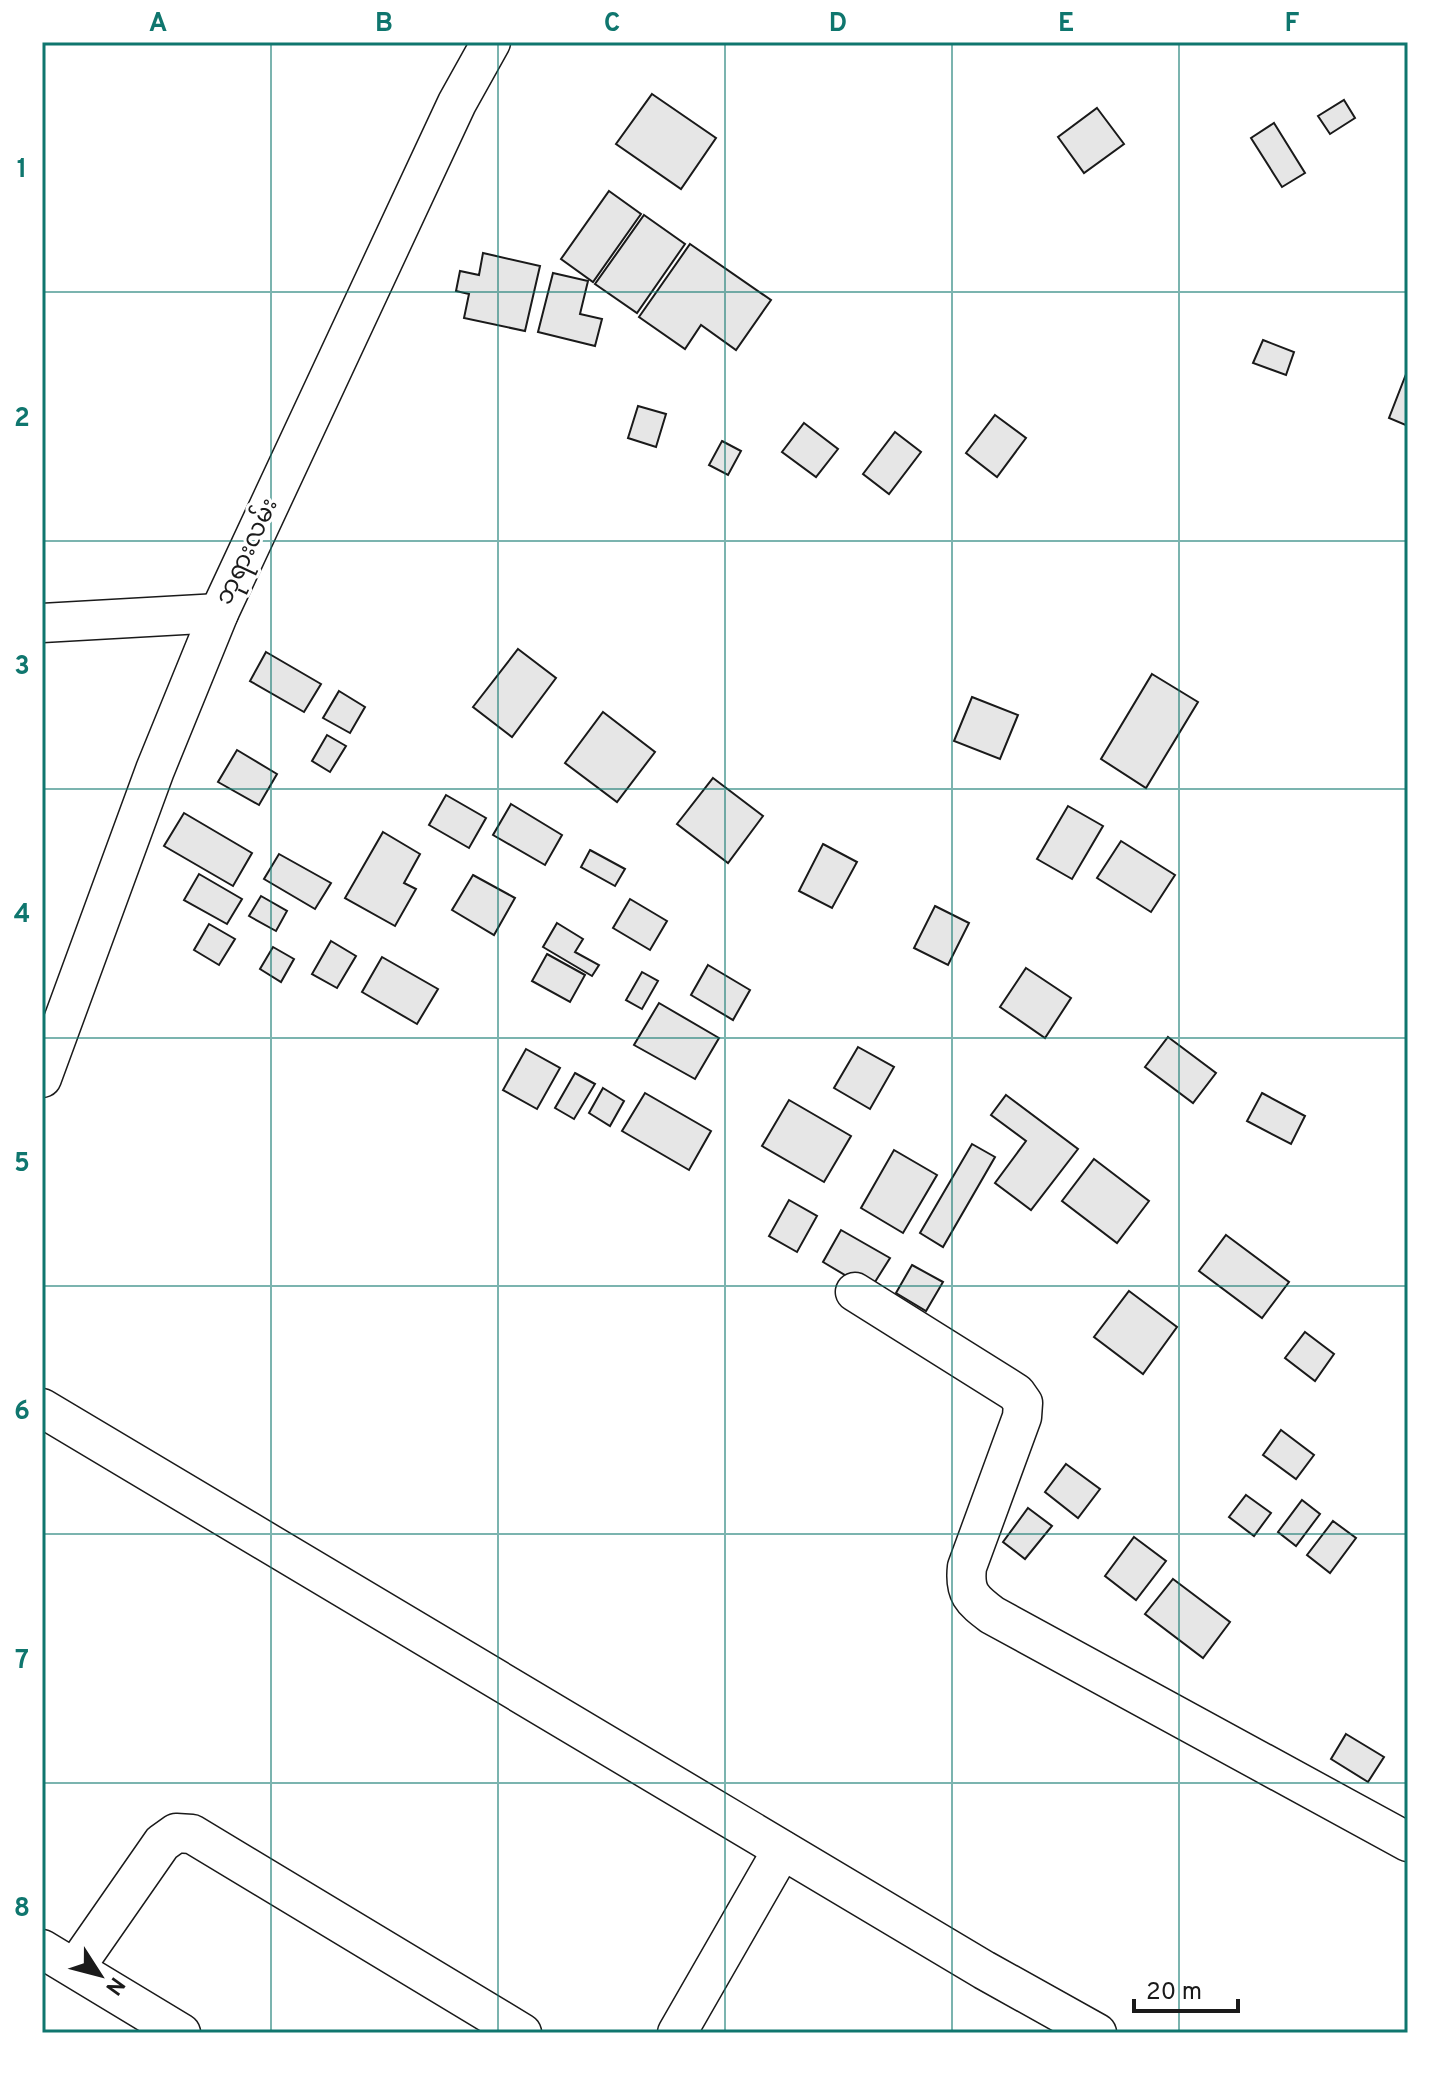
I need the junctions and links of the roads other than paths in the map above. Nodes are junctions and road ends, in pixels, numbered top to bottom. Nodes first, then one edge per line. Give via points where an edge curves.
1 (491, 42) edge
2 (219, 613) junction
3 (42, 623) edge
4 (42, 1078) edge
5 (855, 1292) dead end
6 (42, 1408) edge
7 (1408, 1842) edge
8 (782, 1850) junction
9 (42, 1949) edge
10 (75, 1968) junction
11 (181, 2033) edge
12 (522, 2033) edge
13 (677, 2033) edge
14 (1097, 2033) edge

1 - 2 street, ဘုရားလမ်း via 457,103
2 - 3 street
2 - 4 street, ဘုရားလမ်း
5 - 7 street via 1016,1393 1023,1403 967,1567 965,1584 974,1601
6 - 8 street
8 - 13 street
8 - 14 street
9 - 10 street
10 - 11 street
10 - 12 street via 162,1843 176,1833 192,1834

